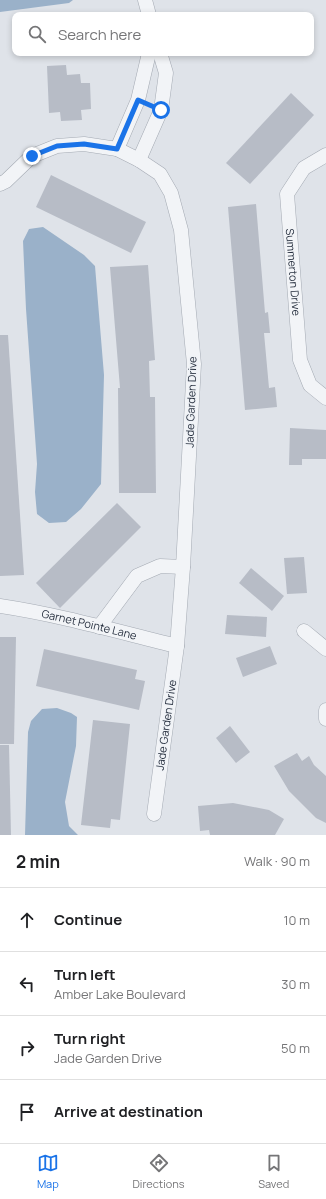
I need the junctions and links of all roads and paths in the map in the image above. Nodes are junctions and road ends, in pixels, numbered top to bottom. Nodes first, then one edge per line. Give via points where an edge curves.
1 (145, 0) edge
2 (148, 12) edge
3 (149, 56) edge
4 (161, 56) edge
5 (138, 100) junction
6 (161, 110) junction
7 (117, 149) junction
8 (326, 155) edge
9 (139, 160) junction
10 (0, 184) edge
11 (326, 398) edge
12 (183, 567) junction
13 (0, 606) edge
14 (99, 627) junction
15 (304, 631) dead end
16 (177, 646) junction
17 (326, 649) edge
18 (326, 710) edge
19 (326, 719) edge
20 (154, 814) dead end

1 - 2 street
3 - 5 street
4 - 6 street via 166,73
5 - 6 street
5 - 7 street
6 - 9 street
7 - 9 street, Jade Garden Drive
7 - 10 street, Jade Garden Drive via 84,144 57,146 32,156
8 - 11 street, Summerton Drive via 304,168 287,194 300,360 310,385
9 - 12 street, Jade Garden Drive via 160,174 171,193 181,230 194,364
12 - 14 street via 160,566 137,576
12 - 16 street, Jade Garden Drive
13 - 14 street, Garnet Pointe Lane
14 - 16 street, Garnet Pointe Lane
15 - 17 street
16 - 20 street, Jade Garden Drive
18 - 19 street

